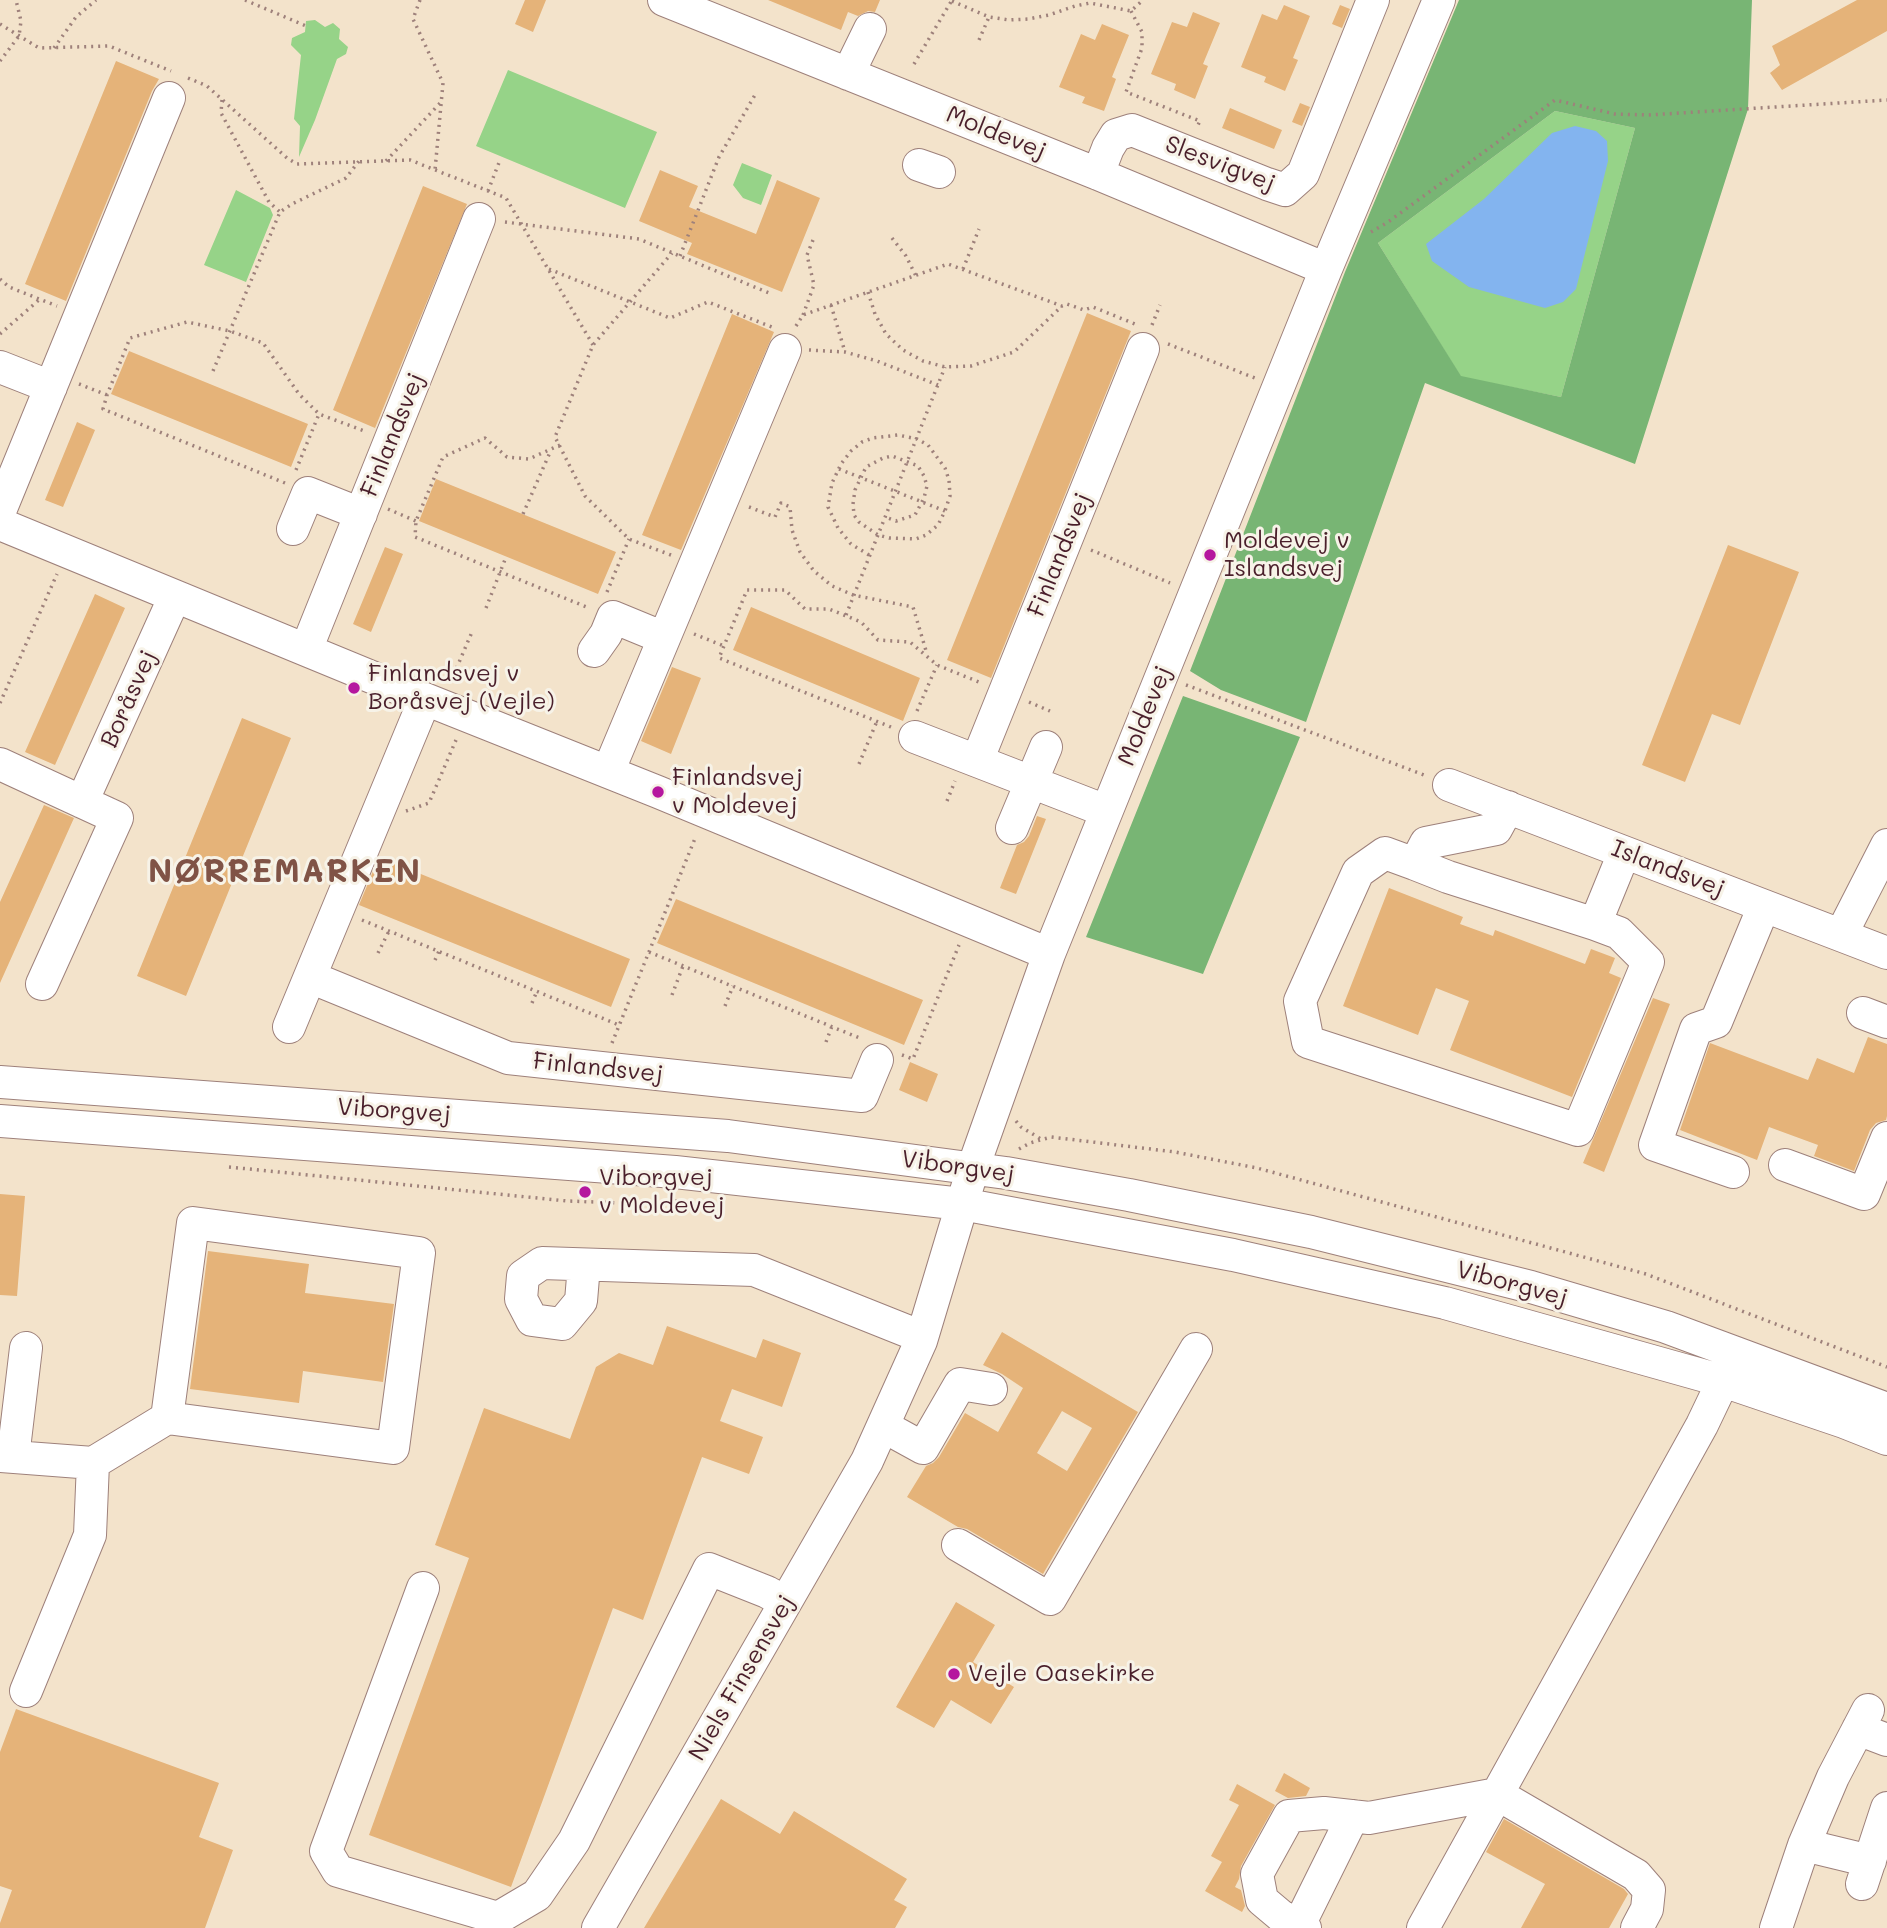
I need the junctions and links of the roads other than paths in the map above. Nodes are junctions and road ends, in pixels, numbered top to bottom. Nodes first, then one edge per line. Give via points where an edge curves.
1 (664, 0) edge
2 (1373, 0) edge
3 (1439, 0) edge
4 (870, 29) dead end
5 (840, 70) junction
6 (176, 83) road end
7 (1098, 174) junction
8 (484, 205) road end
9 (1326, 269) junction
10 (1149, 336) road end
11 (788, 342) road end
12 (0, 367) edge
13 (51, 387) junction
14 (0, 510) edge
15 (361, 514) junction
16 (0, 524) edge
17 (293, 529) dead end
18 (175, 596) junction
19 (664, 638) junction
20 (306, 650) junction
21 (594, 651) dead end
22 (444, 706) junction
23 (911, 735) road end
24 (1046, 747) dead end
25 (976, 761) junction
26 (0, 764) edge
27 (608, 772) junction
28 (1031, 782) junction
29 (1449, 785) road end
30 (82, 802) junction
31 (1508, 807) junction
32 (1106, 811) junction
33 (1012, 828) dead end
34 (1887, 845) edge
35 (1624, 853) junction
36 (1415, 864) junction
37 (1764, 906) junction
38 (1595, 924) junction
39 (1841, 935) junction
40 (1887, 953) edge
41 (1049, 954) junction
42 (310, 977) junction
43 (42, 984) dead end
44 (289, 1027) dead end
45 (879, 1051) road end
46 (0, 1082) edge
47 (0, 1121) edge
48 (1887, 1138) edge
49 (1785, 1165) dead end
50 (973, 1168) junction
51 (1733, 1172) dead end
52 (962, 1204) junction
53 (584, 1265) dead end
54 (922, 1337) junction
55 (26, 1348) dead end
56 (1196, 1349) dead end
57 (1723, 1381) junction
58 (991, 1389) dead end
59 (1887, 1409) edge
60 (167, 1418) junction
61 (883, 1426) junction
62 (1887, 1439) edge
63 (7, 1457) edge
64 (93, 1463) junction
65 (958, 1545) dead end
66 (423, 1588) dead end
67 (786, 1602) junction
68 (26, 1691) dead end
69 (1887, 1740) edge
70 (1497, 1794) junction
71 (1887, 1808) edge
72 (1353, 1816) junction
73 (1804, 1845) junction
74 (1302, 1927) edge
75 (598, 1928) edge
76 (1423, 1928) edge
77 (1637, 1928) edge
78 (1776, 1928) edge

1 - 5 street, Moldevej
2 - 7 street, Slesvigvej via 1303,174 1285,190 1132,130 1116,135
3 - 9 street, Moldevej
4 - 5 street
5 - 7 street, Moldevej
6 - 13 street
7 - 9 street, Moldevej
8 - 15 street, Finlandsvej
9 - 32 street, Moldevej
10 - 25 street, Finlandsvej
11 - 19 street
12 - 13 street
13 - 14 street
15 - 17 street via 308,493
15 - 20 street, Finlandsvej
16 - 18 street
18 - 20 street
18 - 30 street, Boråsvej
19 - 21 street via 613,617
19 - 27 street
20 - 22 street
22 - 27 street
22 - 42 street via 374,822
23 - 25 street
24 - 28 street
25 - 28 street
26 - 30 street
27 - 41 street
28 - 32 street
28 - 33 street
29 - 31 street, Islandsvej
30 - 43 street via 117,818
31 - 35 street, Islandsvej
31 - 36 street via 1496,829 1426,843
32 - 41 street, Moldevej
34 - 39 street
35 - 37 street, Islandsvej
35 - 38 street
36 - 38 street
36 - 38 street via 1385,853 1358,872 1300,1001 1308,1042 1578,1130 1648,962 1619,933
37 - 39 street, Islandsvej
37 - 51 street via 1716,1022 1696,1029 1655,1145
39 - 40 street, Islandsvej
41 - 50 street, Moldevej
42 - 44 street
42 - 45 street, Finlandsvej via 508,1058 862,1096
46 - 50 street, Viborgvej via 728,1136
47 - 52 street, Viborgvej via 675,1172
48 - 49 street via 1864,1194
50 - 52 street, Niels Finsensvej
50 - 59 street, Viborgvej via 1298,1230 1531,1287 1666,1327
52 - 54 street, Niels Finsensvej
52 - 57 street, Viborgvej via 1233,1255 1445,1303
53 - 54 street via 754,1270
54 - 61 street, Niels Finsensvej
55 - 63 street
56 - 65 street via 1050,1599
57 - 62 street, Viborgvej
57 - 70 street
58 - 61 street via 960,1384 923,1448
60 - 60 street via 393,1447 419,1253 193,1223
60 - 64 street
61 - 67 street, Niels Finsensvej
63 - 64 street
64 - 68 street via 90,1535
66 - 67 street via 326,1851 338,1871 498,1919 537,1895 574,1841 709,1569
67 - 75 street, Niels Finsensvej
69 - 73 street via 1863,1719
70 - 72 street via 1369,1818
70 - 76 street
70 - 77 street via 1636,1875 1649,1890 1647,1909
71 - 73 street via 1866,1873
72 - 74 street
72 - 74 street via 1289,1816 1257,1874 1262,1900
73 - 78 street

